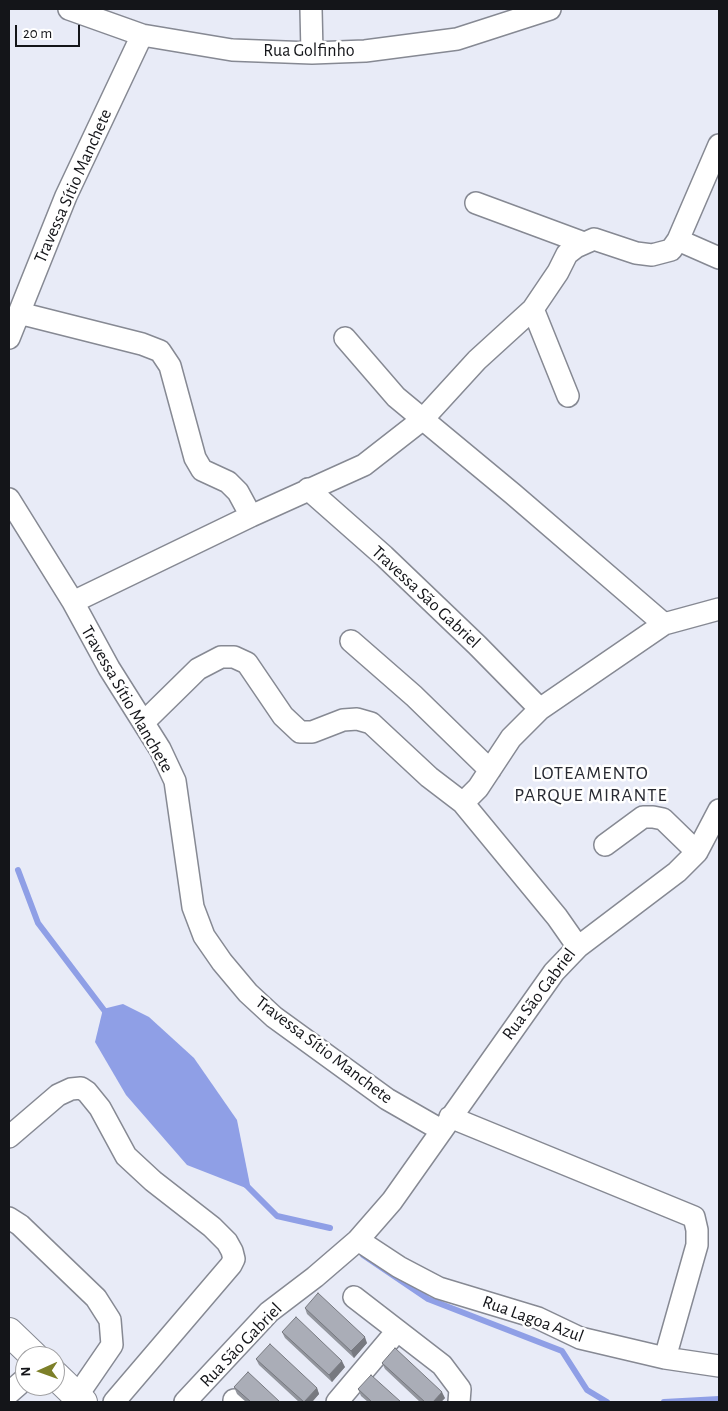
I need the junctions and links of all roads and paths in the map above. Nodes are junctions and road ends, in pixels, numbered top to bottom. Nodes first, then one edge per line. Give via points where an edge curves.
1 (68, 9) edge
2 (311, 9) edge
3 (550, 9) edge
4 (142, 36) junction
5 (312, 52) junction
6 (719, 145) edge
7 (476, 203) dead end
8 (678, 240) junction
9 (576, 249) junction
10 (719, 258) edge
11 (533, 309) junction
12 (19, 313) junction
13 (9, 338) edge
14 (344, 338) dead end
15 (568, 396) dead end
16 (423, 419) junction
17 (308, 489) junction
18 (9, 500) edge
19 (251, 516) junction
20 (73, 602) junction
21 (719, 609) edge
22 (664, 624) junction
23 (351, 641) dead end
24 (540, 709) junction
25 (144, 722) junction
26 (490, 770) junction
27 (463, 803) junction
28 (719, 810) edge
29 (605, 845) dead end
30 (697, 852) junction
31 (578, 947) junction
32 (445, 1123) junction
33 (9, 1137) edge
34 (9, 1218) edge
35 (358, 1240) junction
36 (354, 1296) dead end
37 (397, 1331) junction
38 (10, 1335) edge
39 (23, 1346) edge
40 (665, 1358) junction
41 (719, 1366) edge
42 (65, 1385) edge
43 (80, 1399) edge
44 (114, 1402) edge
45 (185, 1402) edge
46 (337, 1402) edge
47 (459, 1402) edge

1 - 4 street, Rua Golfinho
2 - 5 street
3 - 5 street, Rua Golfinho via 457,39 365,51
4 - 5 street, Rua Golfinho via 232,50
4 - 12 street, Travessa Sítio Manchete via 66,196
6 - 8 street
7 - 9 street
8 - 9 street via 671,250 652,255 623,250 594,239
8 - 10 street
9 - 11 street
11 - 15 street
11 - 16 street via 477,360
12 - 13 street, Travessa Sítio Manchete
12 - 19 street via 160,351 170,366 198,464 202,470 228,482 238,492
14 - 16 street via 396,397
16 - 17 street via 364,465
16 - 22 street
17 - 19 street
17 - 24 street, Travessa São Gabriel via 384,556
18 - 20 street, Travessa Sítio Manchete
19 - 20 street
20 - 25 street, Travessa Sítio Manchete via 109,668
21 - 22 street
22 - 24 street
23 - 26 street via 414,696
24 - 26 street via 511,738
25 - 27 street, Rua São Gabriel via 198,669 221,657 234,657 246,663 283,716 300,732 312,732 343,720 358,719 371,723 429,777
25 - 32 street, Travessa Sítio Manchete via 174,781 193,907 204,936 222,962 274,1017 387,1099
26 - 27 street
27 - 31 street, Rua São Gabriel
28 - 30 street
29 - 30 street via 643,817 654,817 663,818
30 - 31 street via 677,872
31 - 32 street, Rua São Gabriel via 541,988
32 - 35 street, Rua São Gabriel via 392,1201
32 - 40 street, Travessa Sítio Manchete via 694,1217 697,1245
33 - 44 street via 58,1095 81,1088 100,1108 126,1156 212,1227 228,1242 232,1252 232,1265
34 - 43 street via 96,1298 110,1320 112,1345
35 - 40 street, Rua Lagoa Azul via 439,1288 538,1318 580,1338
35 - 45 street, Rua São Gabriel via 268,1312
36 - 37 street
37 - 46 street
37 - 47 street via 442,1365 460,1388
38 - 39 main road
40 - 41 street, Rua Lagoa Azul
42 - 43 main road

